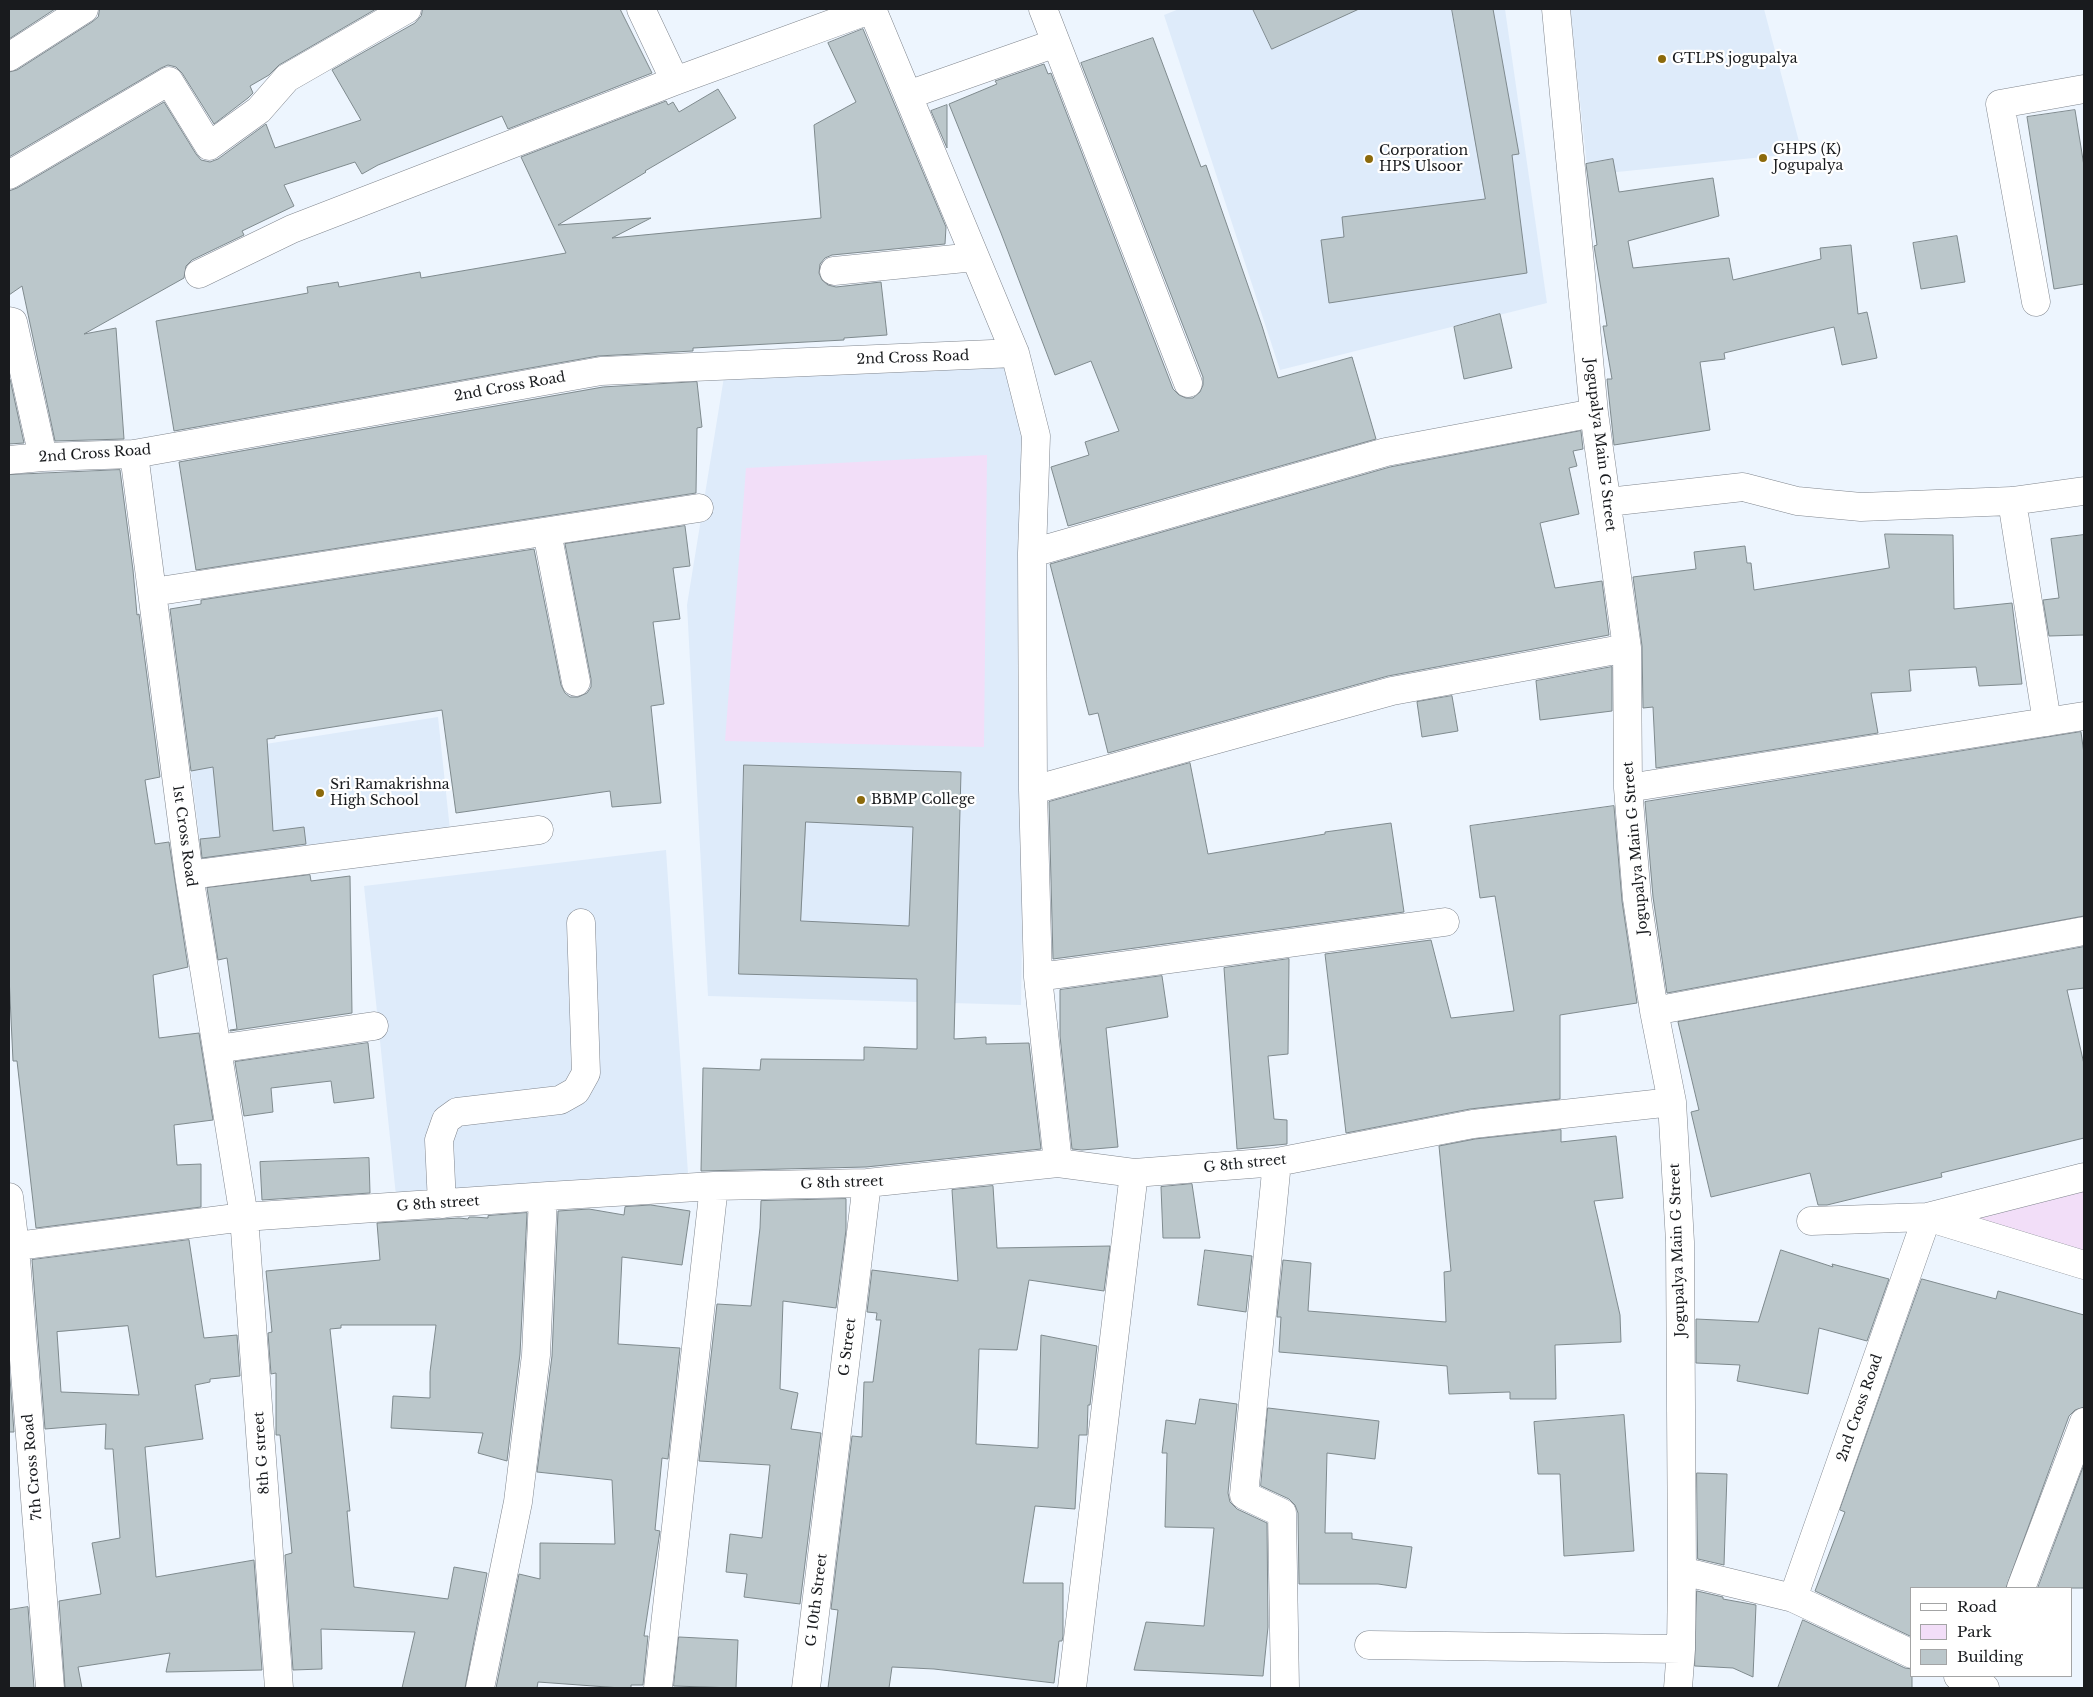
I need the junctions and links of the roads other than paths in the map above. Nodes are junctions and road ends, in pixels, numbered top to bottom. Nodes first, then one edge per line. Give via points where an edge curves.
1 (84, 9) edge
2 (407, 9) edge
3 (641, 9) edge
4 (872, 9) edge
5 (1043, 9) edge
6 (1556, 9) edge
7 (1056, 43) junction
8 (9, 57) edge
9 (675, 81) junction
10 (2084, 89) edge
11 (908, 95) junction
12 (9, 175) edge
13 (975, 257) junction
14 (834, 271) dead end
15 (199, 274) dead end
16 (2036, 302) dead end
17 (9, 322) edge
18 (1015, 353) junction
19 (1188, 383) dead end
20 (1594, 413) junction
21 (134, 454) junction
22 (43, 457) junction
23 (9, 460) edge
24 (2084, 491) edge
25 (2012, 501) junction
26 (1608, 502) junction
27 (699, 508) dead end
28 (548, 532) junction
29 (1032, 553) junction
30 (153, 592) junction
31 (1627, 648) junction
32 (576, 682) dead end
33 (2084, 716) edge
34 (2047, 722) junction
35 (1628, 788) junction
36 (1032, 790) junction
37 (539, 830) dead end
38 (189, 875) junction
39 (1445, 922) dead end
40 (581, 923) dead end
41 (2084, 931) edge
42 (1038, 977) junction
43 (1654, 1011) junction
44 (374, 1026) dead end
45 (217, 1049) junction
46 (1672, 1102) junction
47 (1277, 1162) junction
48 (1058, 1163) junction
49 (1134, 1173) junction
50 (2084, 1177) edge
51 (868, 1183) junction
52 (714, 1186) junction
53 (9, 1197) edge
54 (543, 1197) junction
55 (442, 1204) junction
56 (244, 1217) junction
57 (1927, 1217) junction
58 (1811, 1221) dead end
59 (12, 1247) edge
60 (2084, 1266) edge
61 (2084, 1422) edge
62 (829, 1512) joint
63 (1682, 1571) junction
64 (2021, 1587) edge
65 (1794, 1598) junction
66 (1368, 1645) dead end
67 (1681, 1649) junction
68 (1910, 1653) edge
69 (1961, 1677) edge
70 (1984, 1685) edge
71 (50, 1688) edge
72 (279, 1688) edge
73 (480, 1688) edge
74 (658, 1688) edge
75 (806, 1688) edge
76 (1072, 1688) edge
77 (1285, 1688) edge
78 (1678, 1688) edge

1 - 8 street
2 - 12 street via 287,78 259,110 209,146 169,81
3 - 9 street
4 - 9 street
4 - 11 street
5 - 7 street
6 - 20 street, Jogupalya Main G Street
7 - 11 street
7 - 19 street
9 - 15 street via 292,229
10 - 16 street via 2000,104
11 - 13 street
13 - 14 street
13 - 18 street
17 - 22 street via 13,322
18 - 21 street, 2nd Cross Road via 601,370
18 - 29 street via 1036,436
20 - 26 street, Jogupalya Main G Street
20 - 29 street via 1386,452
21 - 22 street, 2nd Cross Road
21 - 30 street, 1st Cross Road
22 - 23 street, 2nd Cross Road
24 - 25 street
25 - 26 street via 1861,507 1797,501 1743,487
25 - 34 street
26 - 31 street, Jogupalya Main G Street
27 - 28 street
28 - 30 street
28 - 32 street
29 - 36 street
30 - 38 street, 1st Cross Road
31 - 35 street, Jogupalya Main G Street
31 - 36 street via 1392,691
33 - 34 street
34 - 35 street
35 - 43 street, Jogupalya Main G Street via 1637,899
36 - 42 street
37 - 38 street
38 - 45 street, 1st Cross Road
39 - 42 street
40 - 55 street via 586,1073 576,1091 560,1100 457,1112 446,1120 439,1140
41 - 43 street
42 - 48 street
43 - 46 street, Jogupalya Main G Street
44 - 45 street
45 - 56 street, 1st Cross Road
46 - 47 street, G 8th street via 1473,1124
46 - 63 street, Jogupalya Main G Street via 1680,1242
47 - 49 street, G 8th street
47 - 77 street via 1244,1495 1282,1513
48 - 49 street, G 8th street
48 - 51 street, G 8th street
49 - 76 street
50 - 57 street
51 - 52 street, G 8th street
51 - 62 street, G Street
52 - 54 street, G 8th street
52 - 74 street
53 - 59 street
54 - 55 street, G 8th street
54 - 73 street via 536,1355 518,1502
55 - 56 street, G 8th street
56 - 59 street, G 8th street
56 - 72 street, 8th G street
57 - 58 street
57 - 60 street
57 - 65 street, 2nd Cross Road
59 - 71 street, 7th Cross Road
61 - 64 street
62 - 75 street, G 10th Street
63 - 65 street
63 - 67 street, Jogupalya Main G Street
65 - 68 street
66 - 67 street
67 - 78 street, Jogupalya Main G Street
69 - 70 street

